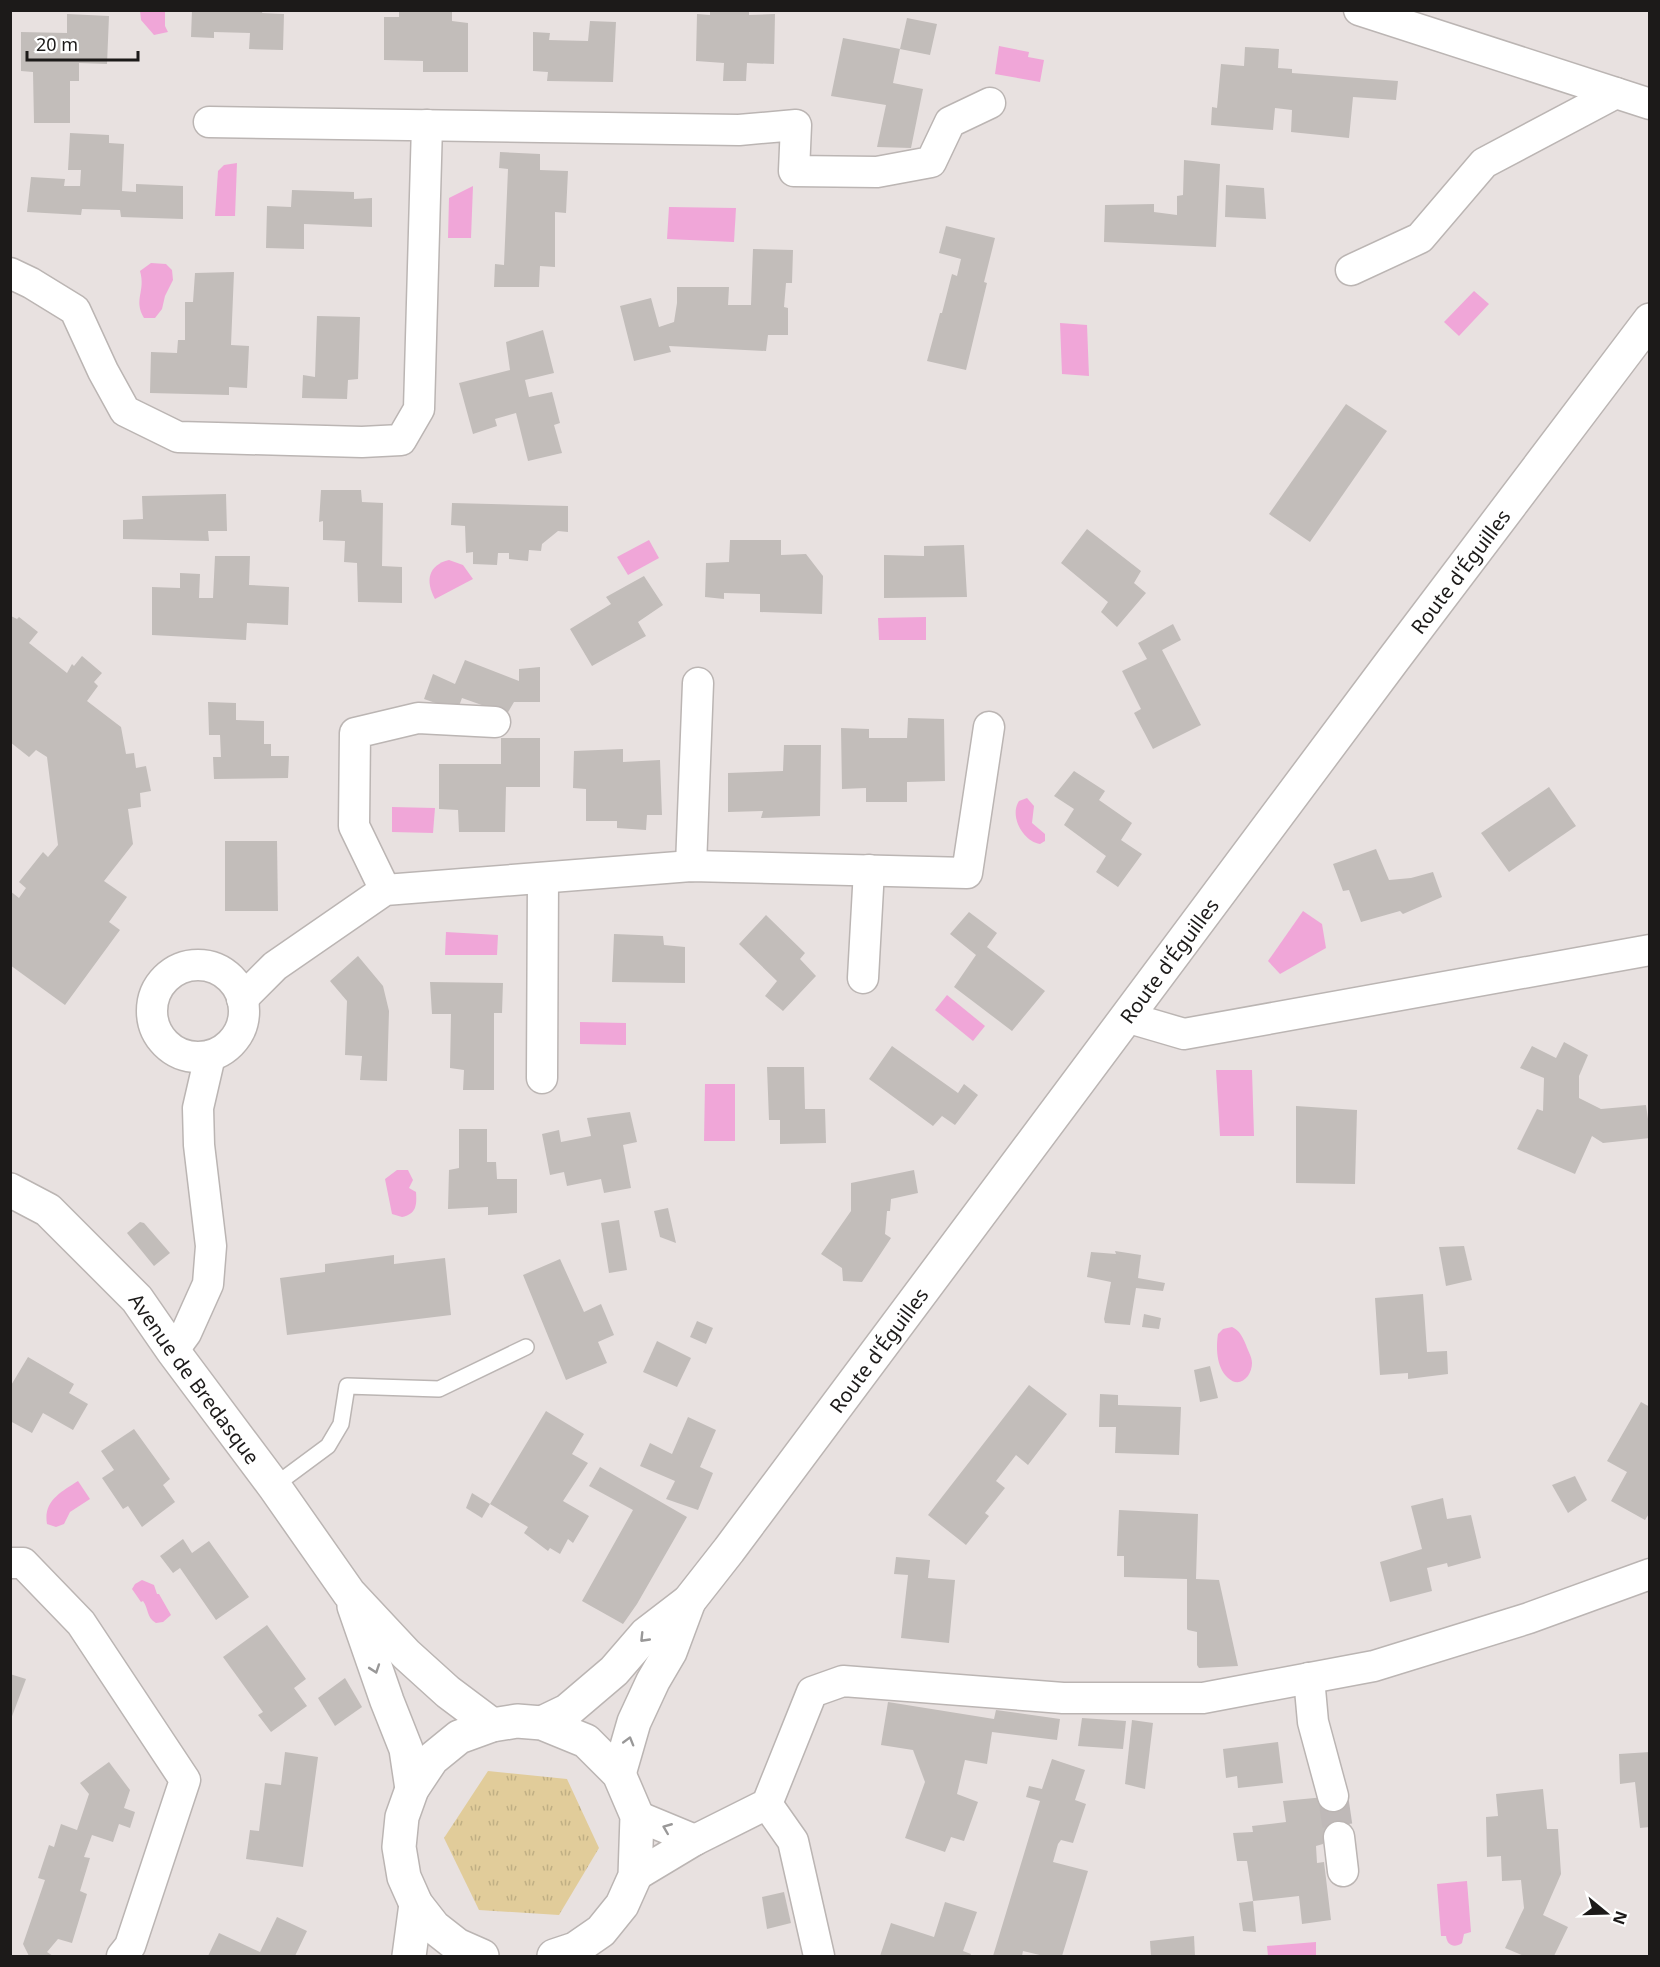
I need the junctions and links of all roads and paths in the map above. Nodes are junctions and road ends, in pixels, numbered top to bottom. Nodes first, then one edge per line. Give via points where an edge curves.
1 (1359, 10) edge
2 (1616, 93) junction
3 (990, 103) dead end
4 (1650, 104) edge
5 (209, 122) dead end
6 (427, 125) junction
7 (1351, 270) dead end
8 (10, 273) edge
9 (1650, 320) edge
10 (698, 683) dead end
11 (495, 722) dead end
12 (989, 727) dead end
13 (691, 866) junction
14 (869, 870) junction
15 (543, 878) junction
16 (385, 890) junction
17 (1650, 950) edge
18 (275, 966) junction
19 (209, 967) junction
20 (863, 978) dead end
21 (242, 999) junction
22 (1126, 1017) junction
23 (166, 1045) junction
24 (210, 1056) junction
25 (542, 1078) dead end
26 (198, 1108) junction
27 (10, 1190) edge
28 (526, 1347) dead end
29 (172, 1351) junction
30 (274, 1486) junction
31 (10, 1563) edge
32 (1650, 1574) edge
33 (350, 1593) junction
34 (689, 1600) junction
35 (1309, 1678) junction
36 (542, 1723) junction
37 (492, 1725) junction
38 (619, 1774) junction
39 (412, 1789) junction
40 (1334, 1796) tunnel mouth
41 (767, 1804) junction
42 (637, 1816) junction
43 (1339, 1837) tunnel mouth
44 (695, 1840) junction
45 (1343, 1871) dead end
46 (635, 1876) junction
47 (416, 1904) junction
48 (122, 1956) edge
49 (408, 1956) edge
50 (482, 1956) edge
51 (554, 1956) edge
52 (819, 1956) edge

1 - 2 street
2 - 4 street
2 - 7 street via 1484,163 1420,238
3 - 6 street via 950,122 931,162 877,172 794,171 795,125 739,130
5 - 6 street
6 - 8 street via 419,409 401,440 178,438 125,411 75,310
9 - 22 street, Route d'Éguilles
10 - 13 street
11 - 16 street via 418,718 355,733 354,826
12 - 14 street via 967,873
13 - 14 street
13 - 15 street
14 - 20 street
15 - 16 street
15 - 25 street
16 - 18 street
17 - 22 street via 1184,1034
18 - 19 street
18 - 21 street
19 - 21 street via 230,978
19 - 23 street via 179,969 158,989 152,1018
21 - 24 street via 244,1014 234,1041
22 - 34 street, Route d'Éguilles via 788,1473
23 - 24 street via 194,1058
23 - 26 street
24 - 26 street
26 - 29 street via 211,1246 208,1284 186,1333
27 - 29 street, Avenue de Bredasque via 48,1210 136,1299
28 - 30 lane via 439,1389 347,1386 341,1424 328,1446
29 - 30 street, Avenue de Bredasque
30 - 33 street, Avenue de Bredasque
31 - 48 street via 23,1563 81,1623 185,1780 130,1946
32 - 35 street via 1529,1618 1374,1666
33 - 37 street, Avenue de Bredasque via 406,1654
33 -> 39 street, Avenue de Bredasque via 406,1749
34 -> 36 street, Route d'Éguilles via 646,1634 614,1671 567,1711
38 -> 34 street, Route d'Éguilles via 634,1722 670,1652
35 - 40 street via 1313,1722
35 - 41 street via 1203,1698 1063,1698 843,1681 812,1692
36 - 37 street
36 - 38 street via 586,1741
37 - 39 street via 459,1737 432,1759
38 - 42 street
39 - 47 street via 402,1817 399,1847 404,1877
41 - 44 street
41 - 52 street via 793,1841
44 -> 42 street
42 - 46 street
43 - 45 street
44 - 46 street
46 - 51 street via 622,1905 602,1930 575,1949
47 - 49 street
47 - 50 street via 449,1939

